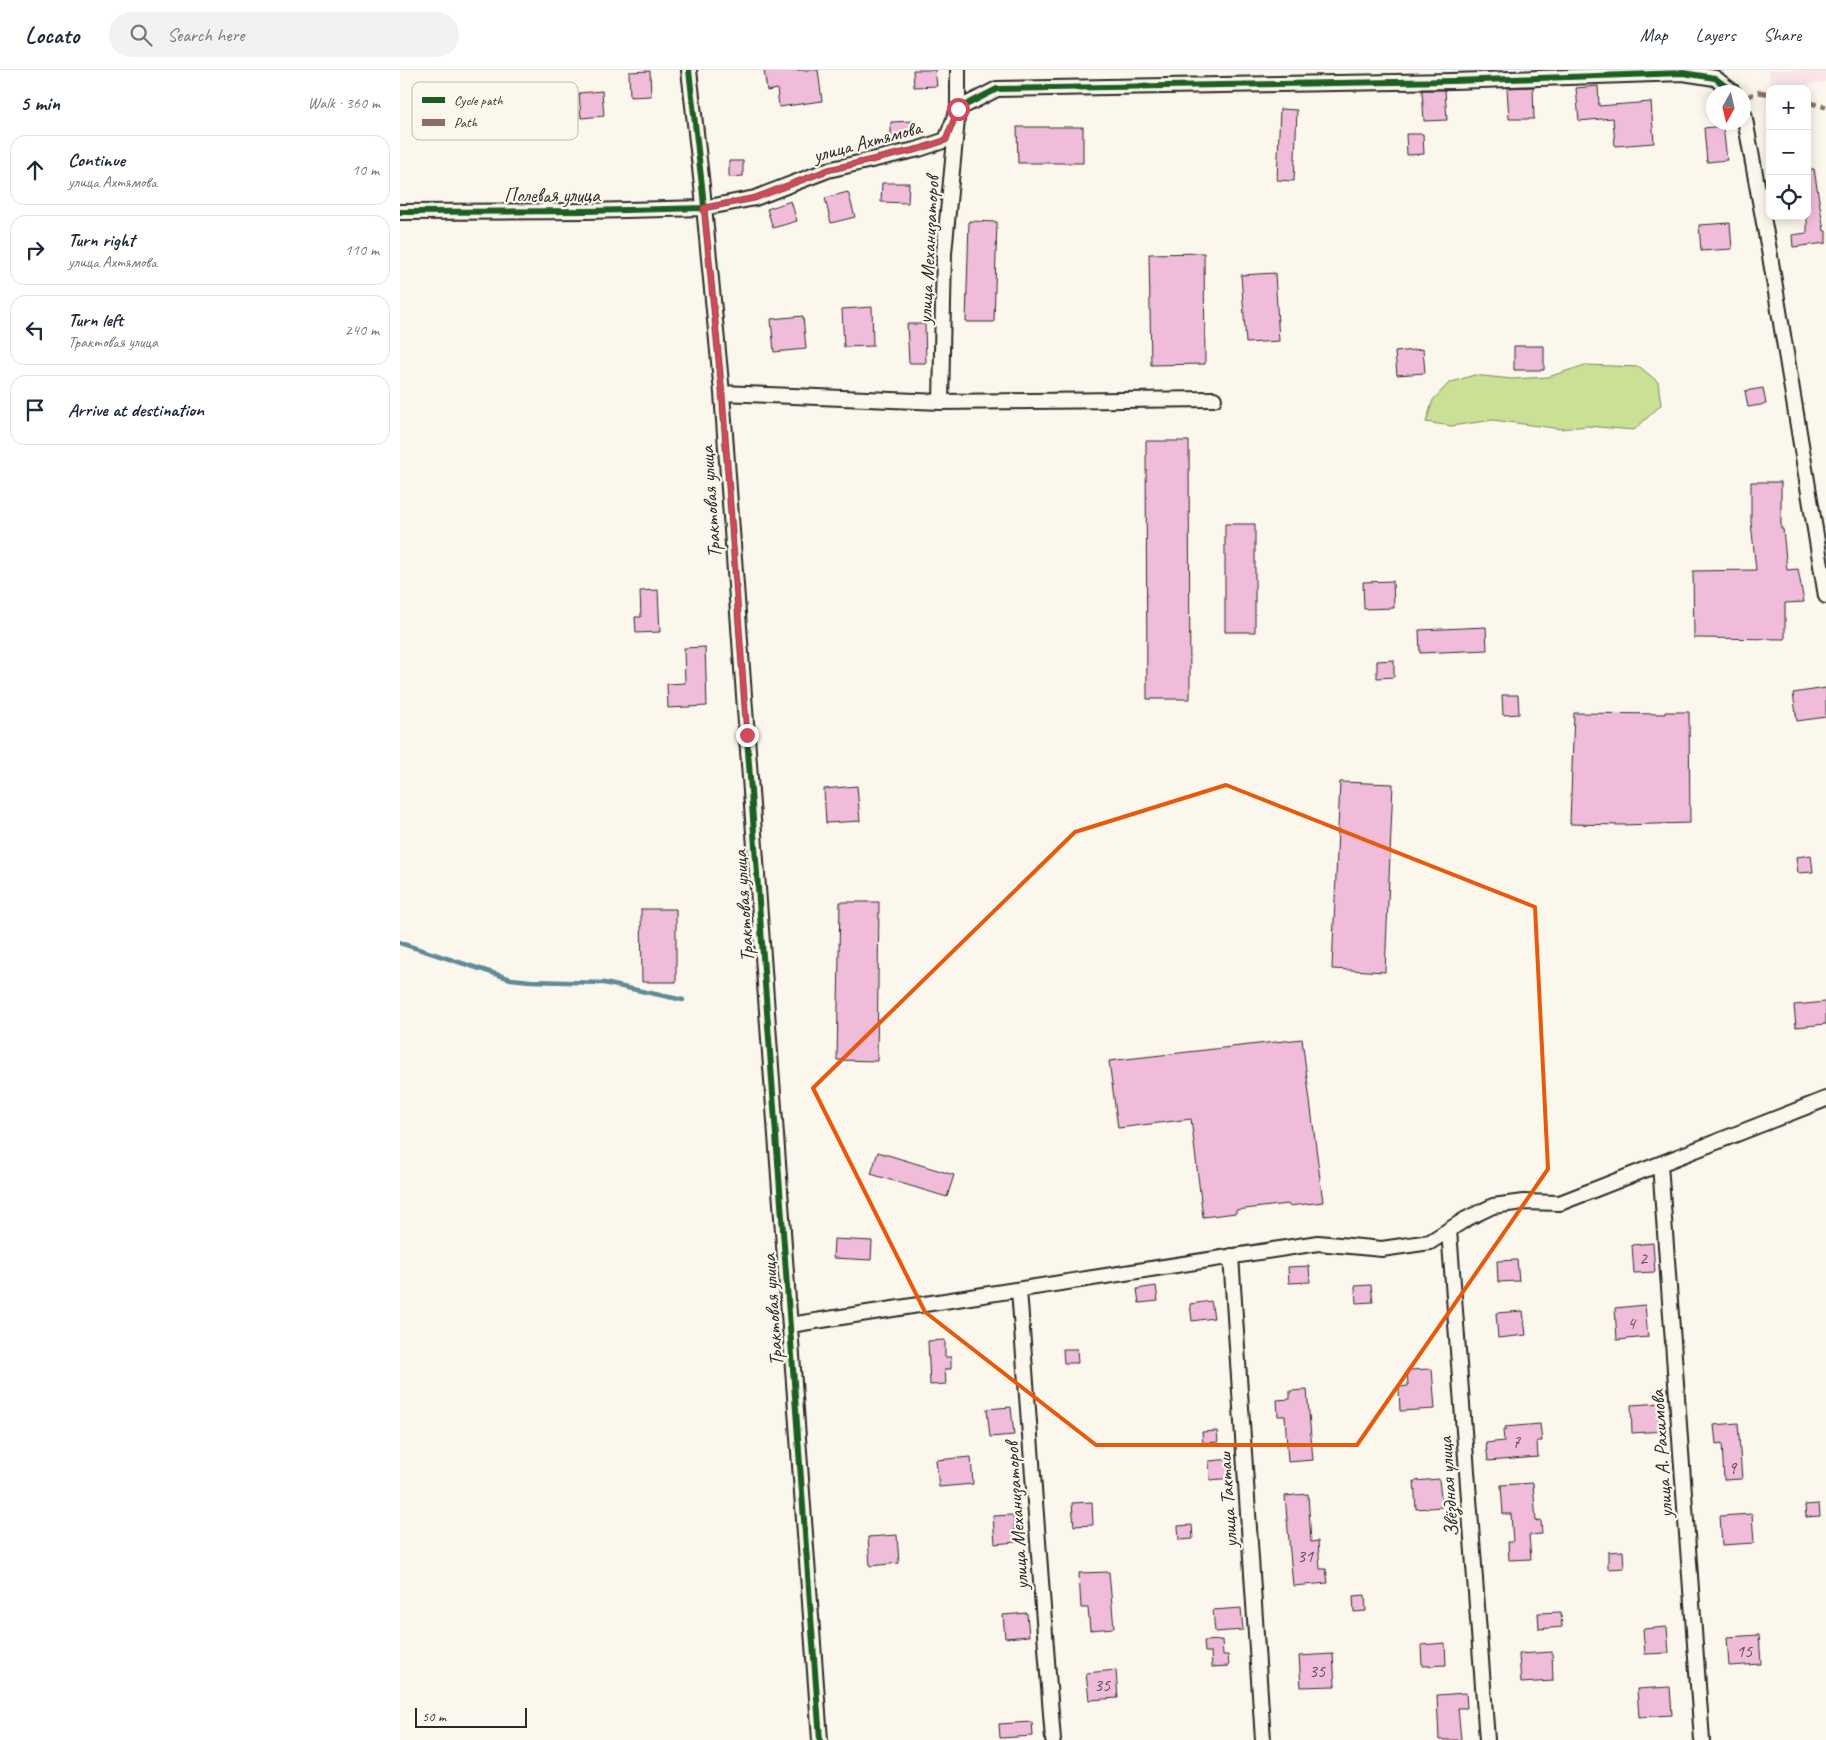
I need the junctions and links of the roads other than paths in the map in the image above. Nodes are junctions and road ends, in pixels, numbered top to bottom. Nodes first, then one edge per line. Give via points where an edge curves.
1 (689, 70) edge
2 (958, 70) edge
3 (1452, 76) edge
4 (1724, 85) edge
5 (958, 109) junction
6 (1747, 130) edge
7 (704, 208) junction
8 (400, 212) edge
9 (722, 393) junction
10 (1214, 399) dead end
11 (942, 402) junction
12 (1826, 596) edge
13 (1826, 1099) edge
14 (1660, 1164) junction
15 (1449, 1230) junction
16 (1231, 1256) junction
17 (1019, 1290) junction
18 (790, 1325) junction
19 (820, 1740) edge
20 (1053, 1740) edge
21 (1263, 1740) edge
22 (1487, 1740) edge
23 (1702, 1740) edge

1 - 7 street, Трактовая улица
2 - 5 street, улица Механизаторов
3 - 4 street via 1682,73 1715,78
3 - 5 street via 997,90
5 - 7 street, улица Ахтямова via 946,140 828,170 755,198
5 - 11 street, улица Механизаторов via 944,253
6 - 12 street
7 - 8 street, Полевая улица
7 - 9 street, Трактовая улица
9 - 11 street
9 - 18 street, Трактовая улица
10 - 11 street
13 - 14 street
14 - 15 street via 1560,1203 1523,1202 1493,1206
14 - 23 street, улица А. Рахимова
15 - 16 street via 1430,1242 1382,1249 1318,1243
15 - 22 street, Звёздная улица
16 - 17 street
16 - 21 street, улица Такташ
17 - 18 street
17 - 20 street, улица Механизаторов
18 - 19 street, Трактовая улица

